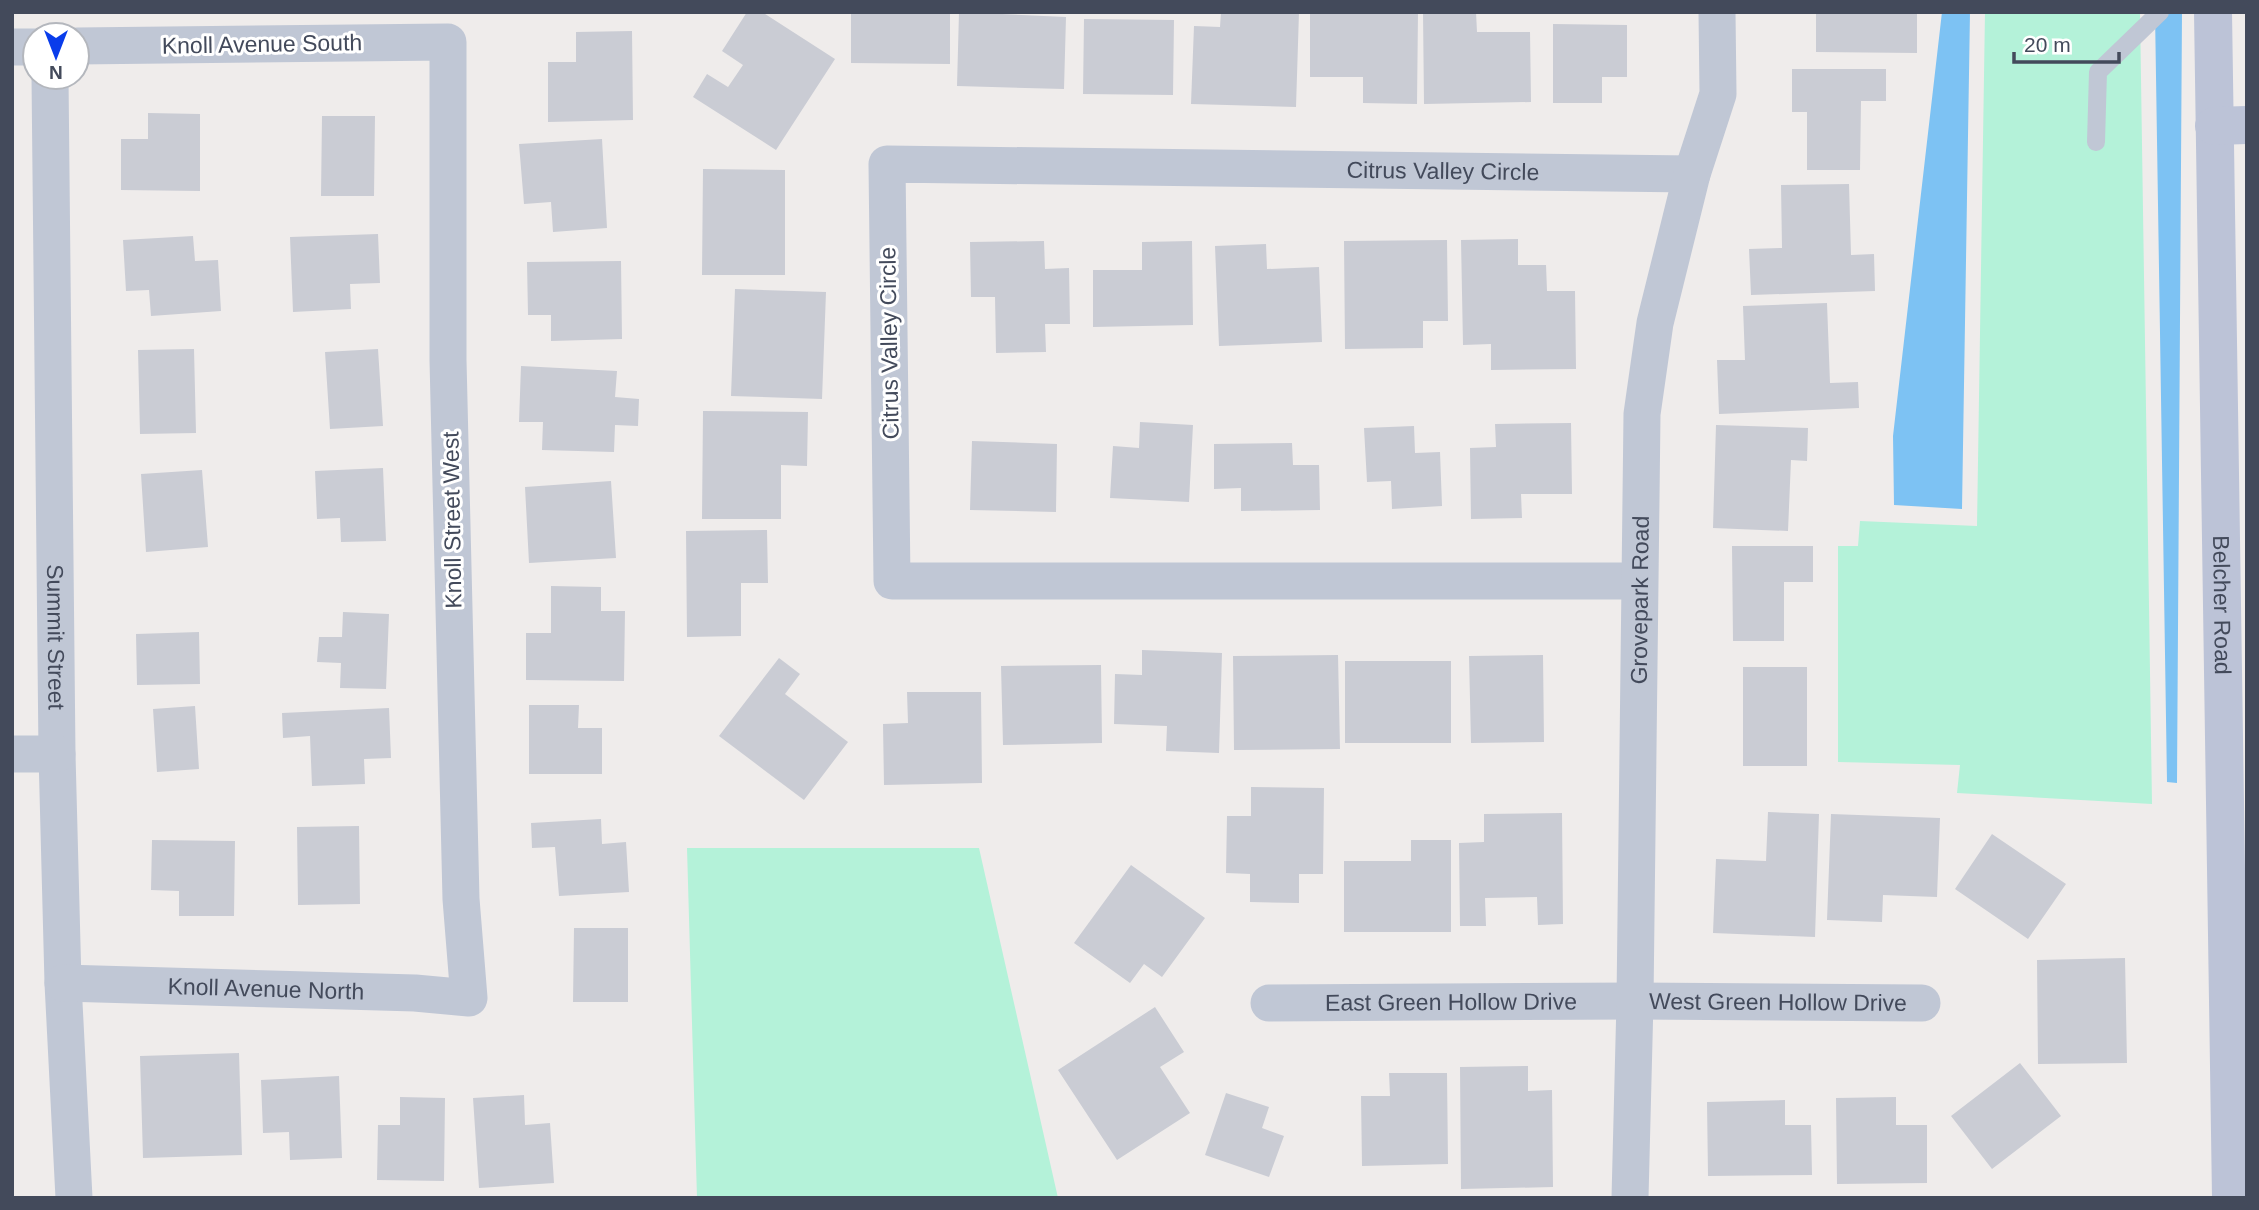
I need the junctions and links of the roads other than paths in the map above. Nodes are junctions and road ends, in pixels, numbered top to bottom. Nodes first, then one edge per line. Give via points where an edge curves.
1 (1717, 12) edge
2 (2160, 12) edge
3 (2213, 12) edge
4 (447, 42) joint
5 (91, 46) edge
6 (50, 91) edge
7 (2230, 126) edge
8 (2096, 142) dead end
9 (1692, 174) junction
10 (1639, 581) junction
11 (12, 754) edge
12 (57, 754) junction
13 (62, 983) junction
14 (469, 998) joint
15 (1635, 1001) junction
16 (1269, 1003) dead end
17 (1922, 1003) dead end
18 (74, 1198) edge
19 (1630, 1198) edge
20 (2231, 1198) edge

1 - 9 street, Grovepark Road via 1718,94
2 - 8 lane via 2098,72
3 - 7 main road, Belcher Road
4 - 5 street, Knoll Avenue South
4 - 14 street, Knoll Street West via 448,360 461,899
6 - 12 street, Summit Street
7 - 20 main road, Belcher Road
9 - 10 street, Grovepark Road via 1655,323 1642,414
9 - 10 street, Citrus Valley Circle via 887,164 892,581
10 - 15 street, Grovepark Road
11 - 12 street
12 - 13 street, Summit Street
13 - 14 street, Knoll Avenue North
13 - 18 street, Summit Street
15 - 16 street, East Green Hollow Drive
15 - 17 street, West Green Hollow Drive
15 - 19 street, Grovepark Road

